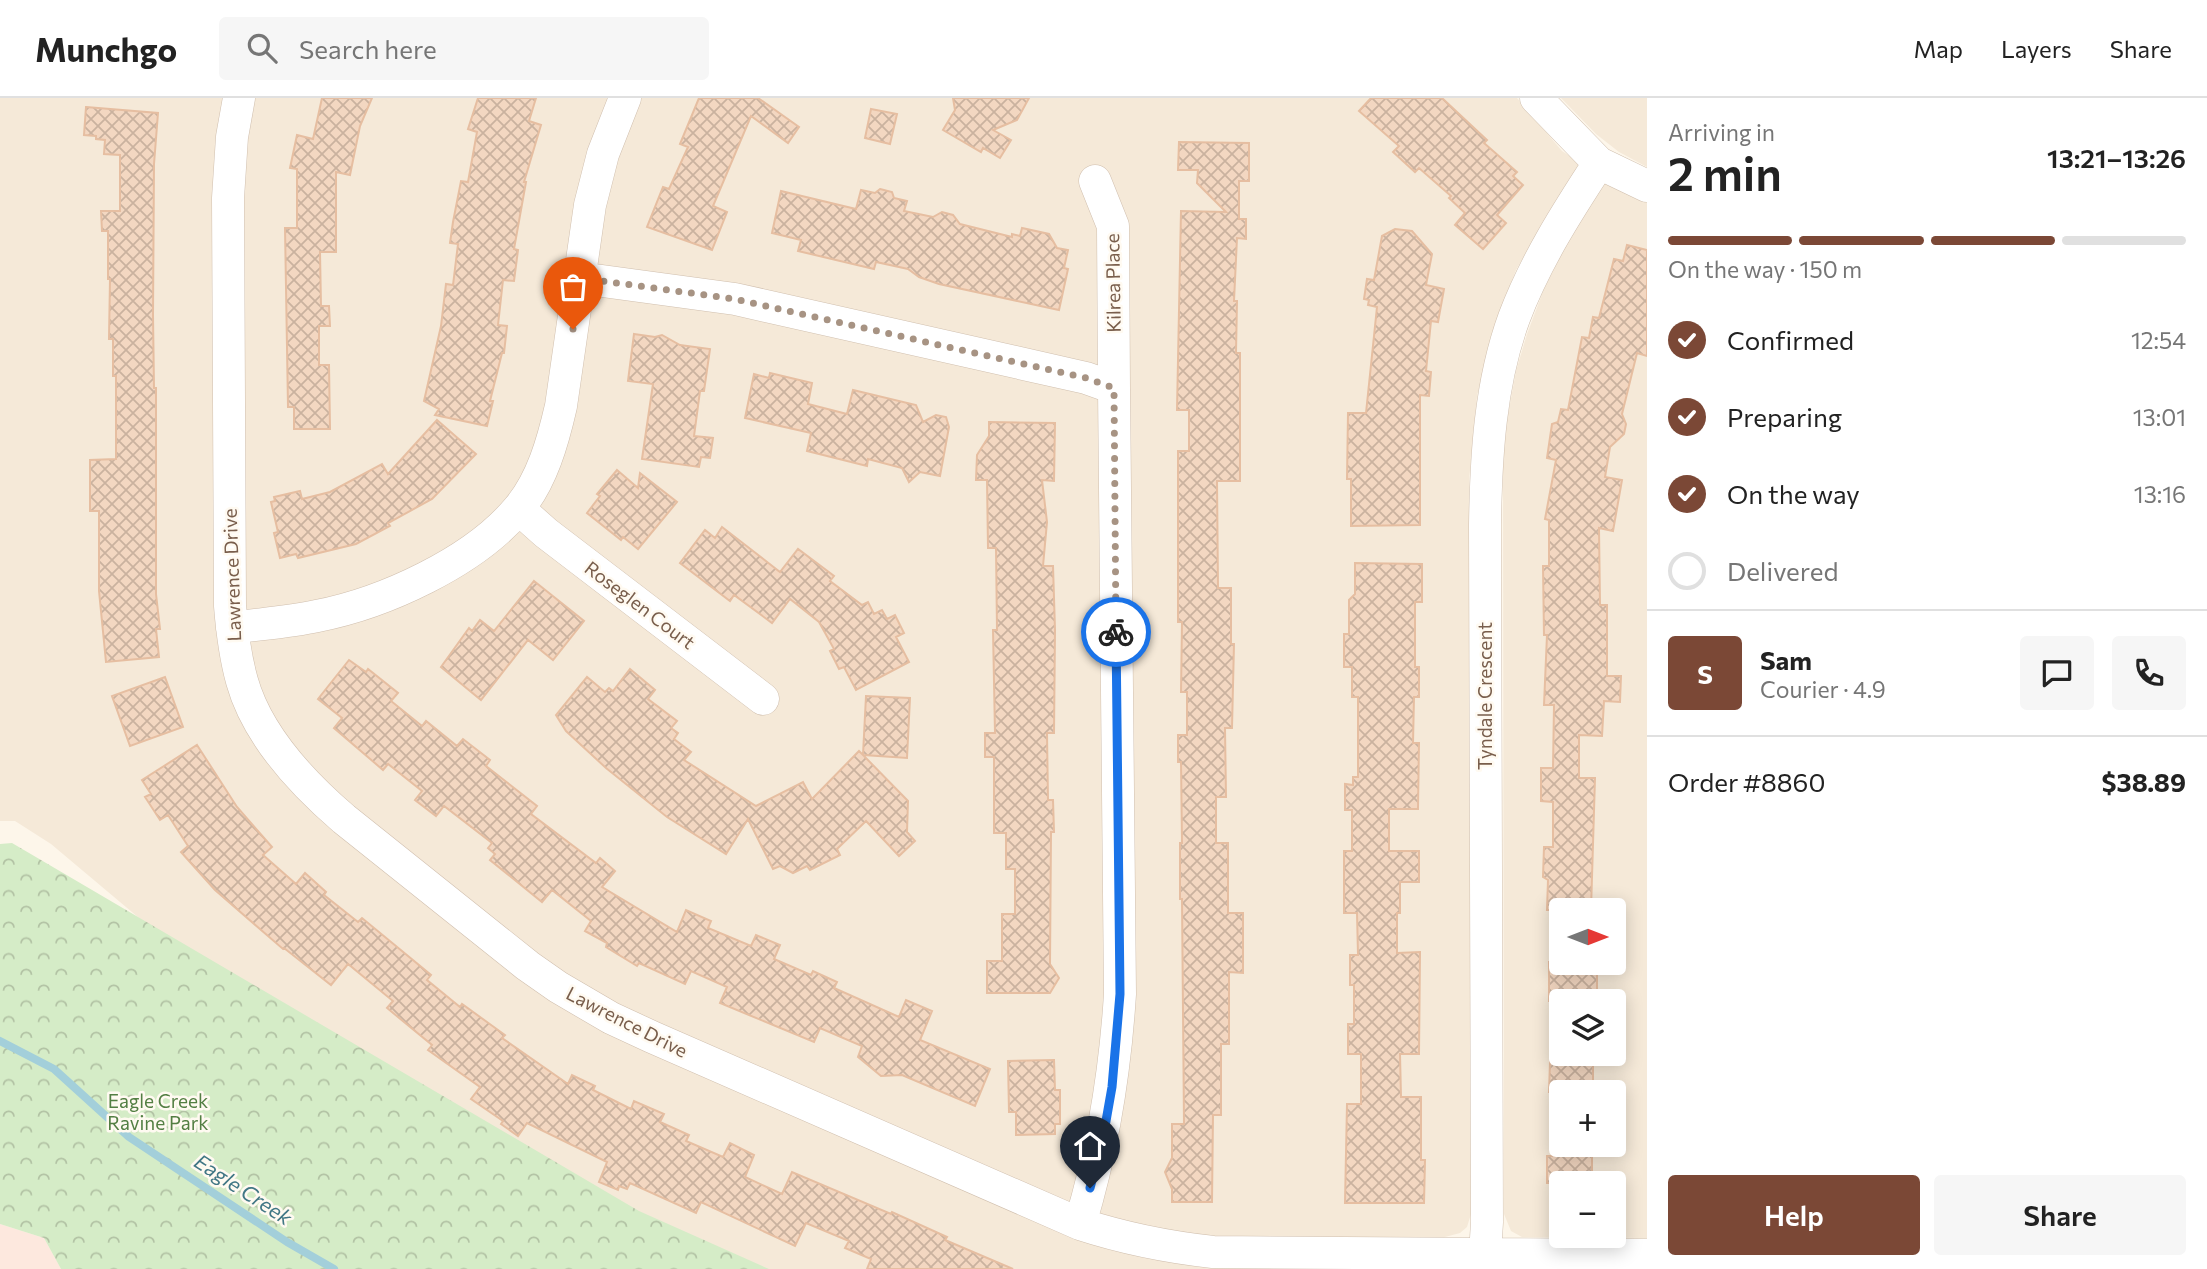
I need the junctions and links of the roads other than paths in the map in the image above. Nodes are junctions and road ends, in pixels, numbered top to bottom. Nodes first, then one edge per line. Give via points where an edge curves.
1 (239, 98) edge
2 (625, 98) edge
3 (1536, 98) edge
4 (1599, 163) junction
5 (1095, 181) dead end
6 (1647, 186) edge
7 (580, 278) junction
8 (1114, 388) junction
9 (519, 509) junction
10 (232, 628) junction
11 (763, 699) dead end
12 (1080, 1224) junction
13 (1647, 1255) edge
14 (1481, 1262) edge

1 - 10 street, Lawrence Drive via 228,198
2 - 7 street via 596,175
3 - 4 street
4 - 6 street
4 - 14 street, Tyndale Crescent via 1551,239 1514,318 1489,433 1485,525 1487,1222
5 - 8 street, Kilrea Place via 1112,226
7 - 8 street via 791,310
7 - 9 street via 556,429
8 - 12 street, Kilrea Place via 1120,994 1112,1087
9 - 10 street via 452,563 398,591 317,616
9 - 11 street, Roseglen Court
10 - 12 street, Lawrence Drive via 242,682 252,706 318,797 558,988 652,1037
12 - 14 street, Lawrence Drive via 1149,1243 1213,1252
13 - 14 street, Lawrence Drive

